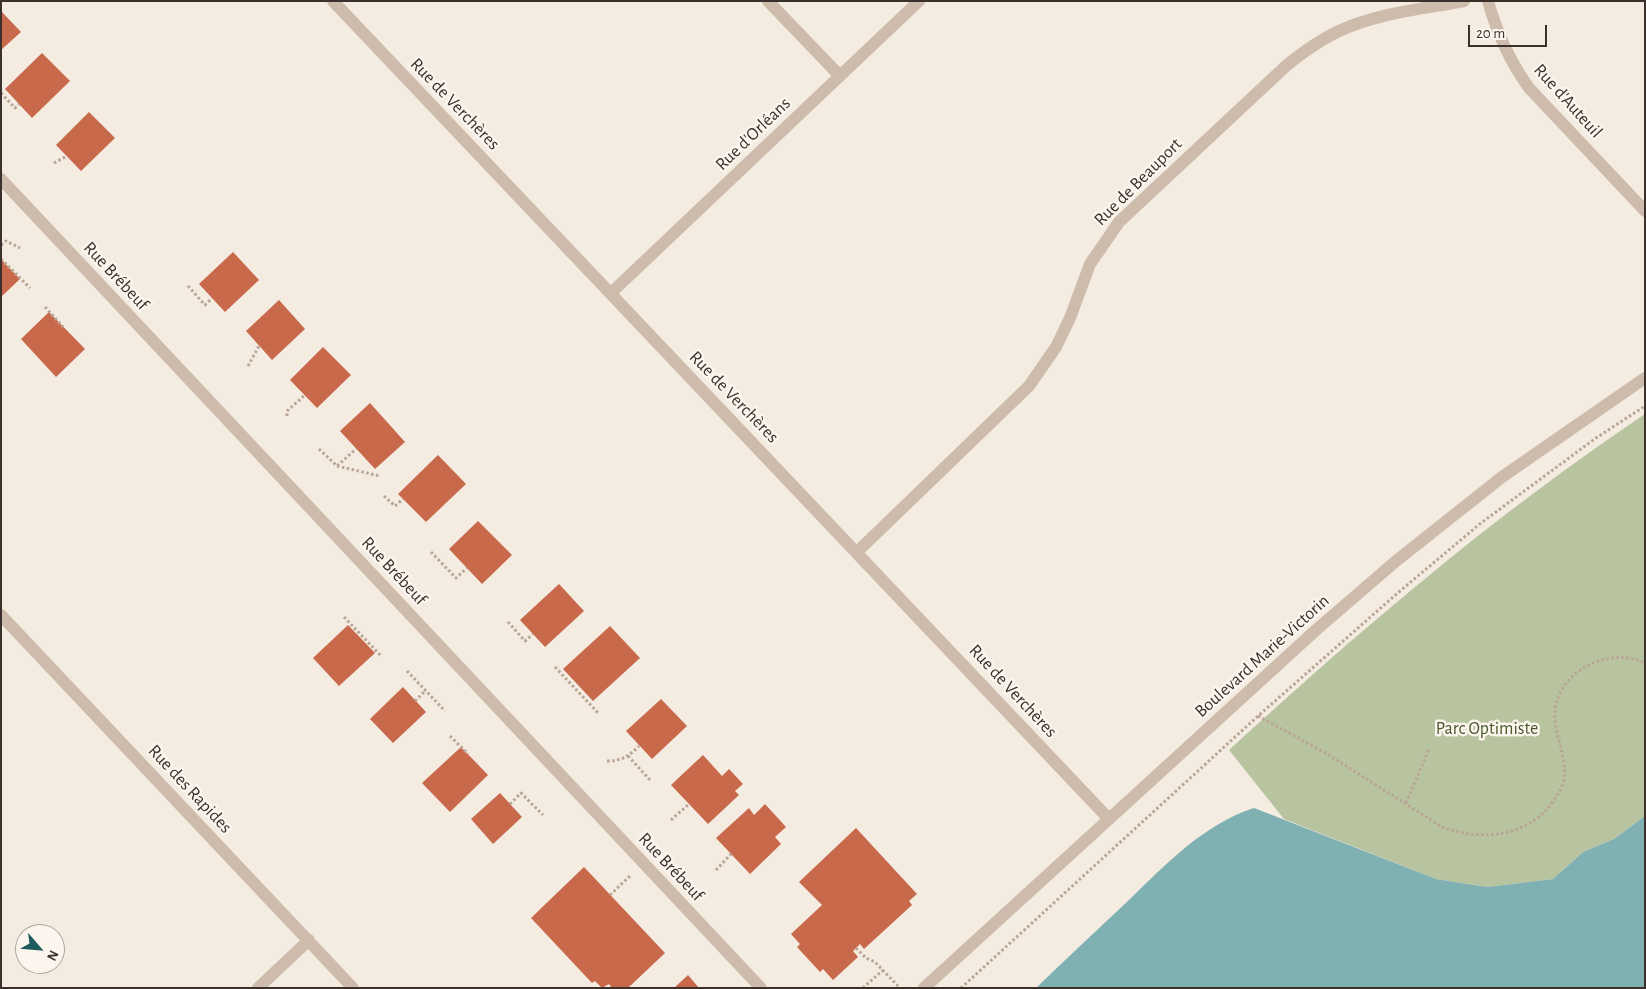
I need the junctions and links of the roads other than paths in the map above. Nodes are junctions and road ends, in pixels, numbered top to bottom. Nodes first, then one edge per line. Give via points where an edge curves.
1 (333, 1) edge
2 (768, 1) edge
3 (919, 1) edge
4 (1464, 1) edge
5 (1488, 1) edge
6 (840, 76) junction
7 (1, 179) edge
8 (1645, 210) edge
9 (611, 293) junction
10 (1645, 378) edge
11 (856, 552) junction
12 (1, 615) edge
13 (1109, 818) junction
14 (309, 940) junction
15 (258, 988) edge
16 (353, 988) edge
17 (761, 988) edge
18 (924, 988) edge

1 - 9 street, Rue de Verchères
2 - 6 street
3 - 6 street, Rue d'Orléans
4 - 11 street, Rue de Beauport via 1370,20 1340,30 1287,65 1119,222 1098,249 1056,347 1029,386
5 - 8 street, Rue d'Auteuil via 1496,32 1515,70
6 - 9 street, Rue d'Orléans
7 - 17 street, Rue Brébeuf
9 - 11 street, Rue de Verchères
10 - 13 street, Boulevard Marie-Victorin via 1550,442 1429,533 1316,630
11 - 13 street, Rue de Verchères
12 - 14 street, Rue des Rapides
13 - 18 street, Boulevard Marie-Victorin
14 - 15 street
14 - 16 street, Rue des Rapides

